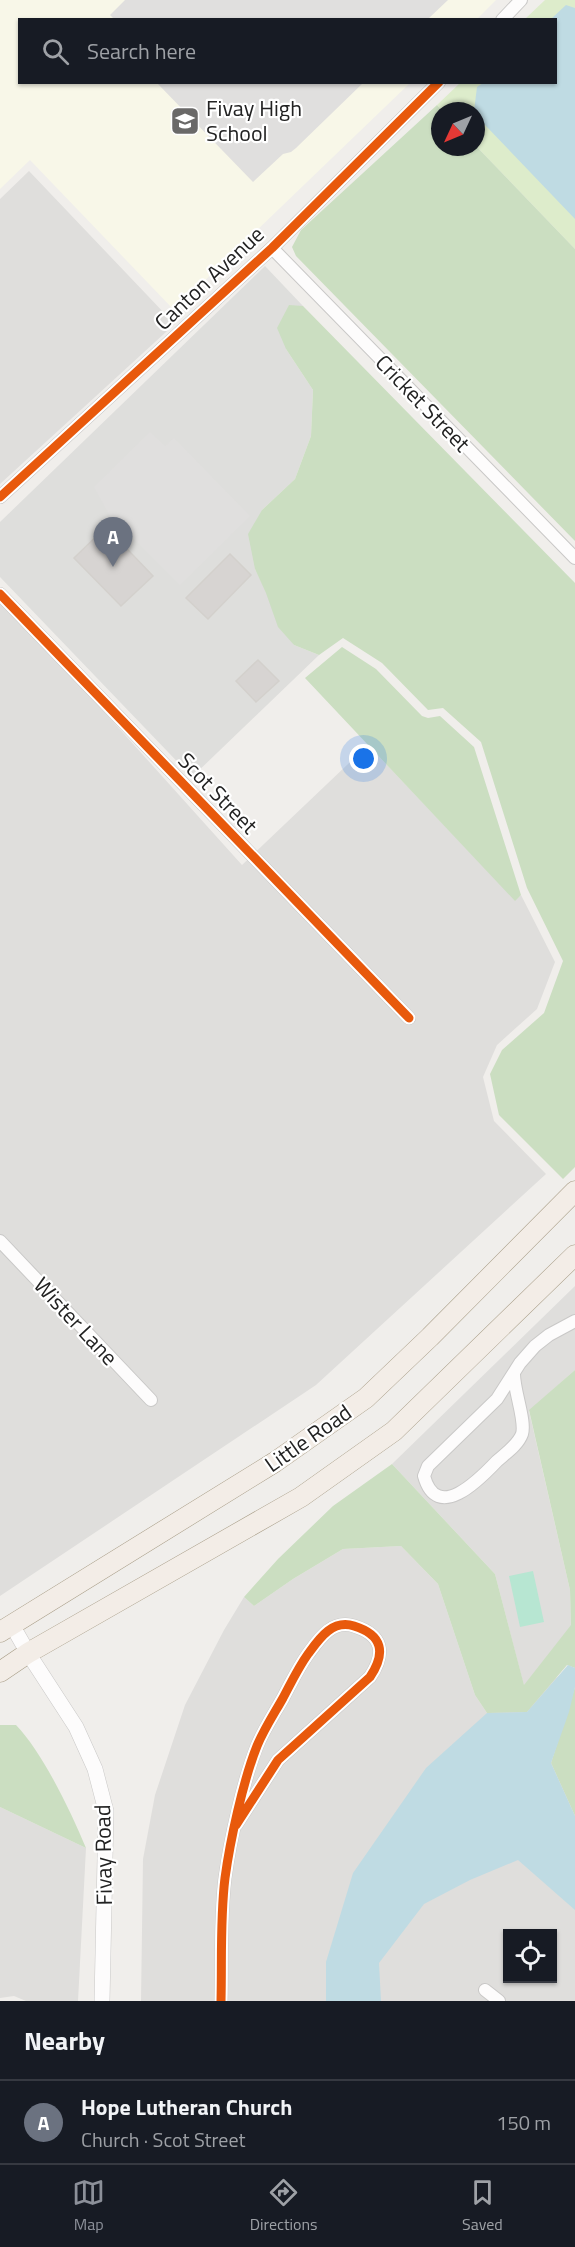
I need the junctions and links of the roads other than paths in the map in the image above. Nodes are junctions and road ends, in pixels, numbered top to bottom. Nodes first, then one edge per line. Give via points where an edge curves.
1 (521, 0) edge
2 (504, 18) edge
3 (437, 84) edge
4 (272, 248) junction
5 (0, 496) edge
6 (575, 558) edge
7 (0, 594) edge
8 (409, 1018) dead end
9 (575, 1191) edge
10 (0, 1241) edge
11 (575, 1255) edge
12 (575, 1321) edge
13 (514, 1374) junction
14 (151, 1400) dead end
15 (6, 1629) edge
16 (28, 1653) junction
17 (0, 1672) edge
18 (236, 1825) junction
19 (485, 1990) dead end
20 (102, 2001) edge
21 (221, 2001) edge
22 (499, 2001) edge

1 - 2 street
3 - 4 street, Canton Avenue
4 - 5 street, Canton Avenue
4 - 6 street, Cricket Street
7 - 8 street, Scot Street
9 - 15 main road, Little Road via 366,1398 275,1462
10 - 14 street, Wister Lane
11 - 16 main road, Little Road via 394,1431 301,1497
12 - 13 street via 535,1346
13 - 13 street via 497,1399 428,1466 424,1476 436,1496 447,1497 475,1483 517,1442 522,1432 522,1416
15 - 16 street, Fivay Road
16 - 17 main road, Little Road
16 - 20 street, Fivay Road via 76,1727 95,1769 106,1811
18 - 18 street via 278,1760 362,1685 379,1664 381,1651 375,1637 364,1629 348,1624 332,1627 321,1635 301,1663 257,1746
18 - 21 street via 225,1879
19 - 22 street

